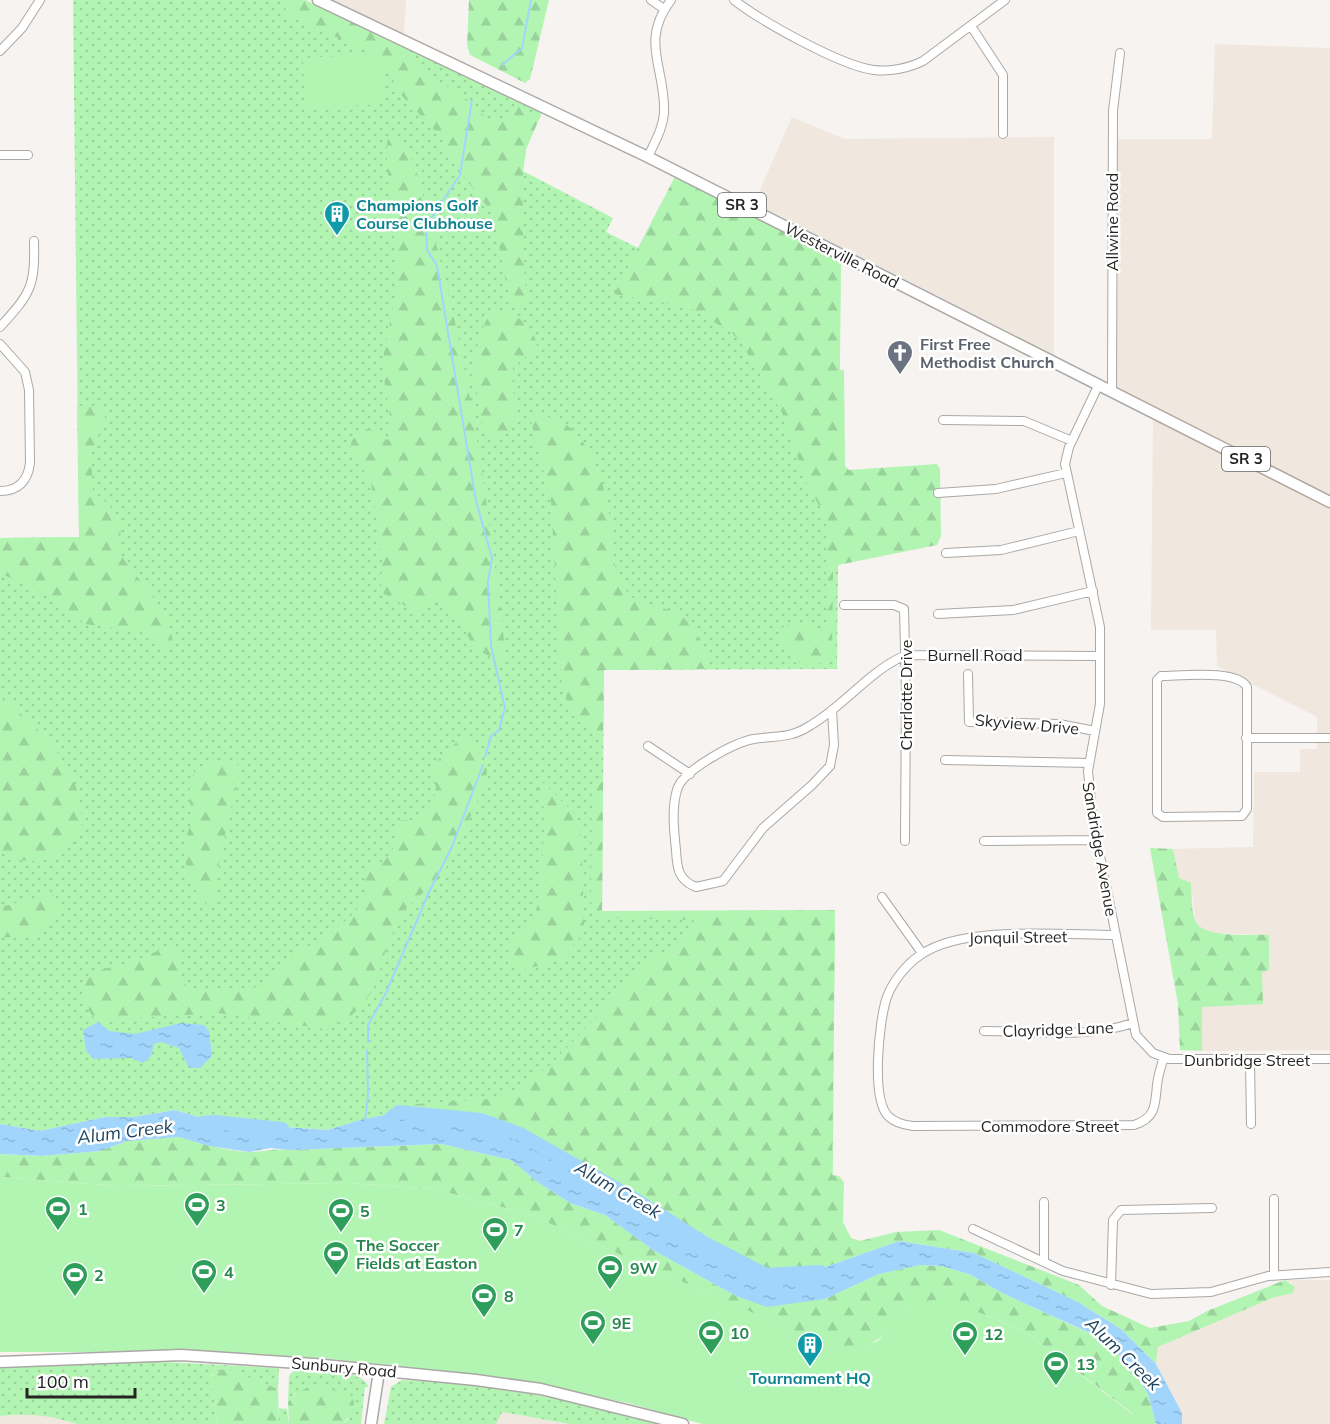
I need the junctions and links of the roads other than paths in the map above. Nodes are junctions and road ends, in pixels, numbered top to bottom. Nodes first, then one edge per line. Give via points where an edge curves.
1 (40, 0) edge
2 (318, 0) edge
3 (651, 0) edge
4 (670, 0) edge
5 (734, 0) edge
6 (1005, 0) edge
7 (664, 9) junction
8 (971, 26) junction
9 (0, 51) edge
10 (1120, 53) dead end
11 (1003, 134) dead end
12 (28, 154) dead end
13 (0, 155) edge
14 (648, 157) junction
15 (34, 241) dead end
16 (0, 327) edge
17 (0, 344) edge
18 (1099, 384) junction
19 (1112, 391) junction
20 (943, 420) dead end
21 (1072, 441) junction
22 (1066, 473) junction
23 (0, 491) edge
24 (939, 492) dead end
25 (1330, 502) edge
26 (1079, 531) junction
27 (946, 553) dead end
28 (1093, 591) junction
29 (844, 605) dead end
30 (938, 614) dead end
31 (906, 655) junction
32 (1100, 656) junction
33 (968, 674) dead end
34 (832, 710) junction
35 (1095, 732) junction
36 (1246, 738) junction
37 (1330, 738) edge
38 (648, 746) dead end
39 (945, 760) dead end
40 (1089, 763) junction
41 (690, 774) junction
42 (1097, 840) junction
43 (905, 841) dead end
44 (984, 841) dead end
45 (882, 897) dead end
46 (1115, 935) junction
47 (922, 953) junction
48 (1133, 1023) junction
49 (984, 1031) dead end
50 (1164, 1057) junction
51 (1330, 1059) edge
52 (1250, 1060) junction
53 (888, 1115) joint
54 (1251, 1124) dead end
55 (1274, 1199) dead end
56 (1044, 1202) dead end
57 (1212, 1208) dead end
58 (973, 1228) dead end
59 (1044, 1262) junction
60 (1330, 1272) edge
61 (1274, 1275) junction
62 (1111, 1286) junction
63 (0, 1362) edge
64 (378, 1371) junction
65 (371, 1424) edge
66 (683, 1424) edge

1 - 9 street via 22,28
2 - 14 main road, Westerville Road / SR 3
3 - 7 street
4 - 7 street
5 - 8 street via 756,17 840,59 873,70 915,65
6 - 8 street
7 - 14 street via 654,36 663,120
8 - 11 street via 1002,75
10 - 19 street, Allwine Road via 1113,111
12 - 13 street
14 - 18 main road, Westerville Road / SR 3
15 - 16 street via 32,286
17 - 23 street via 25,372 29,390 30,463 23,482 16,488
18 - 19 main road, Westerville Road / SR 3
18 - 21 street, Sandridge Avenue
19 - 25 main road, Westerville Road / SR 3
20 - 21 street via 1024,421
21 - 22 street, Sandridge Avenue
22 - 24 street via 996,489
22 - 26 street, Sandridge Avenue
26 - 27 street via 1001,550
26 - 28 street, Sandridge Avenue
28 - 30 street via 1013,610
28 - 32 street, Sandridge Avenue via 1100,627
29 - 31 street, Charlotte Drive via 894,605 904,609
31 - 32 street, Burnell Road
31 - 34 street, Burnell Road via 888,662
31 - 43 street, Charlotte Drive
32 - 35 street, Sandridge Avenue via 1100,704
33 - 35 street, Skyview Drive via 969,722 1059,723
34 - 41 street, Burnell Road via 792,736 753,739 731,746
34 - 41 street via 833,756 822,776 763,828 723,881 696,887 682,879 677,868 675,800 679,786
35 - 40 street, Sandridge Avenue
36 - 36 street via 1246,809 1242,816 1163,817 1157,813 1157,680 1161,676 1231,676 1244,682
36 - 37 street
38 - 41 street
39 - 40 street
40 - 42 street, Sandridge Avenue
42 - 44 street
42 - 46 street, Sandridge Avenue
45 - 47 street
46 - 47 street, Jonquil Street via 983,936 954,939
46 - 48 street, Sandridge Avenue
47 - 53 street, Jonquil Street via 902,972 886,999 880,1036 879,1087
48 - 49 street, Clayridge Lane via 1089,1031
48 - 50 street, Sandridge Avenue via 1144,1045
50 - 52 street, Dunbridge Street
50 - 53 street, Commodore Street via 1153,1113 1145,1122 1134,1125 913,1126 899,1124
51 - 52 street, Dunbridge Street
52 - 54 street
55 - 61 street
56 - 59 street
57 - 62 street via 1133,1208 1117,1212 1113,1220
58 - 59 street
59 - 62 street
60 - 61 street
61 - 62 street via 1195,1294 1151,1294
63 - 64 main road, Sunbury Road via 181,1356 248,1358
64 - 65 main road
64 - 66 main road, Sunbury Road via 541,1389

